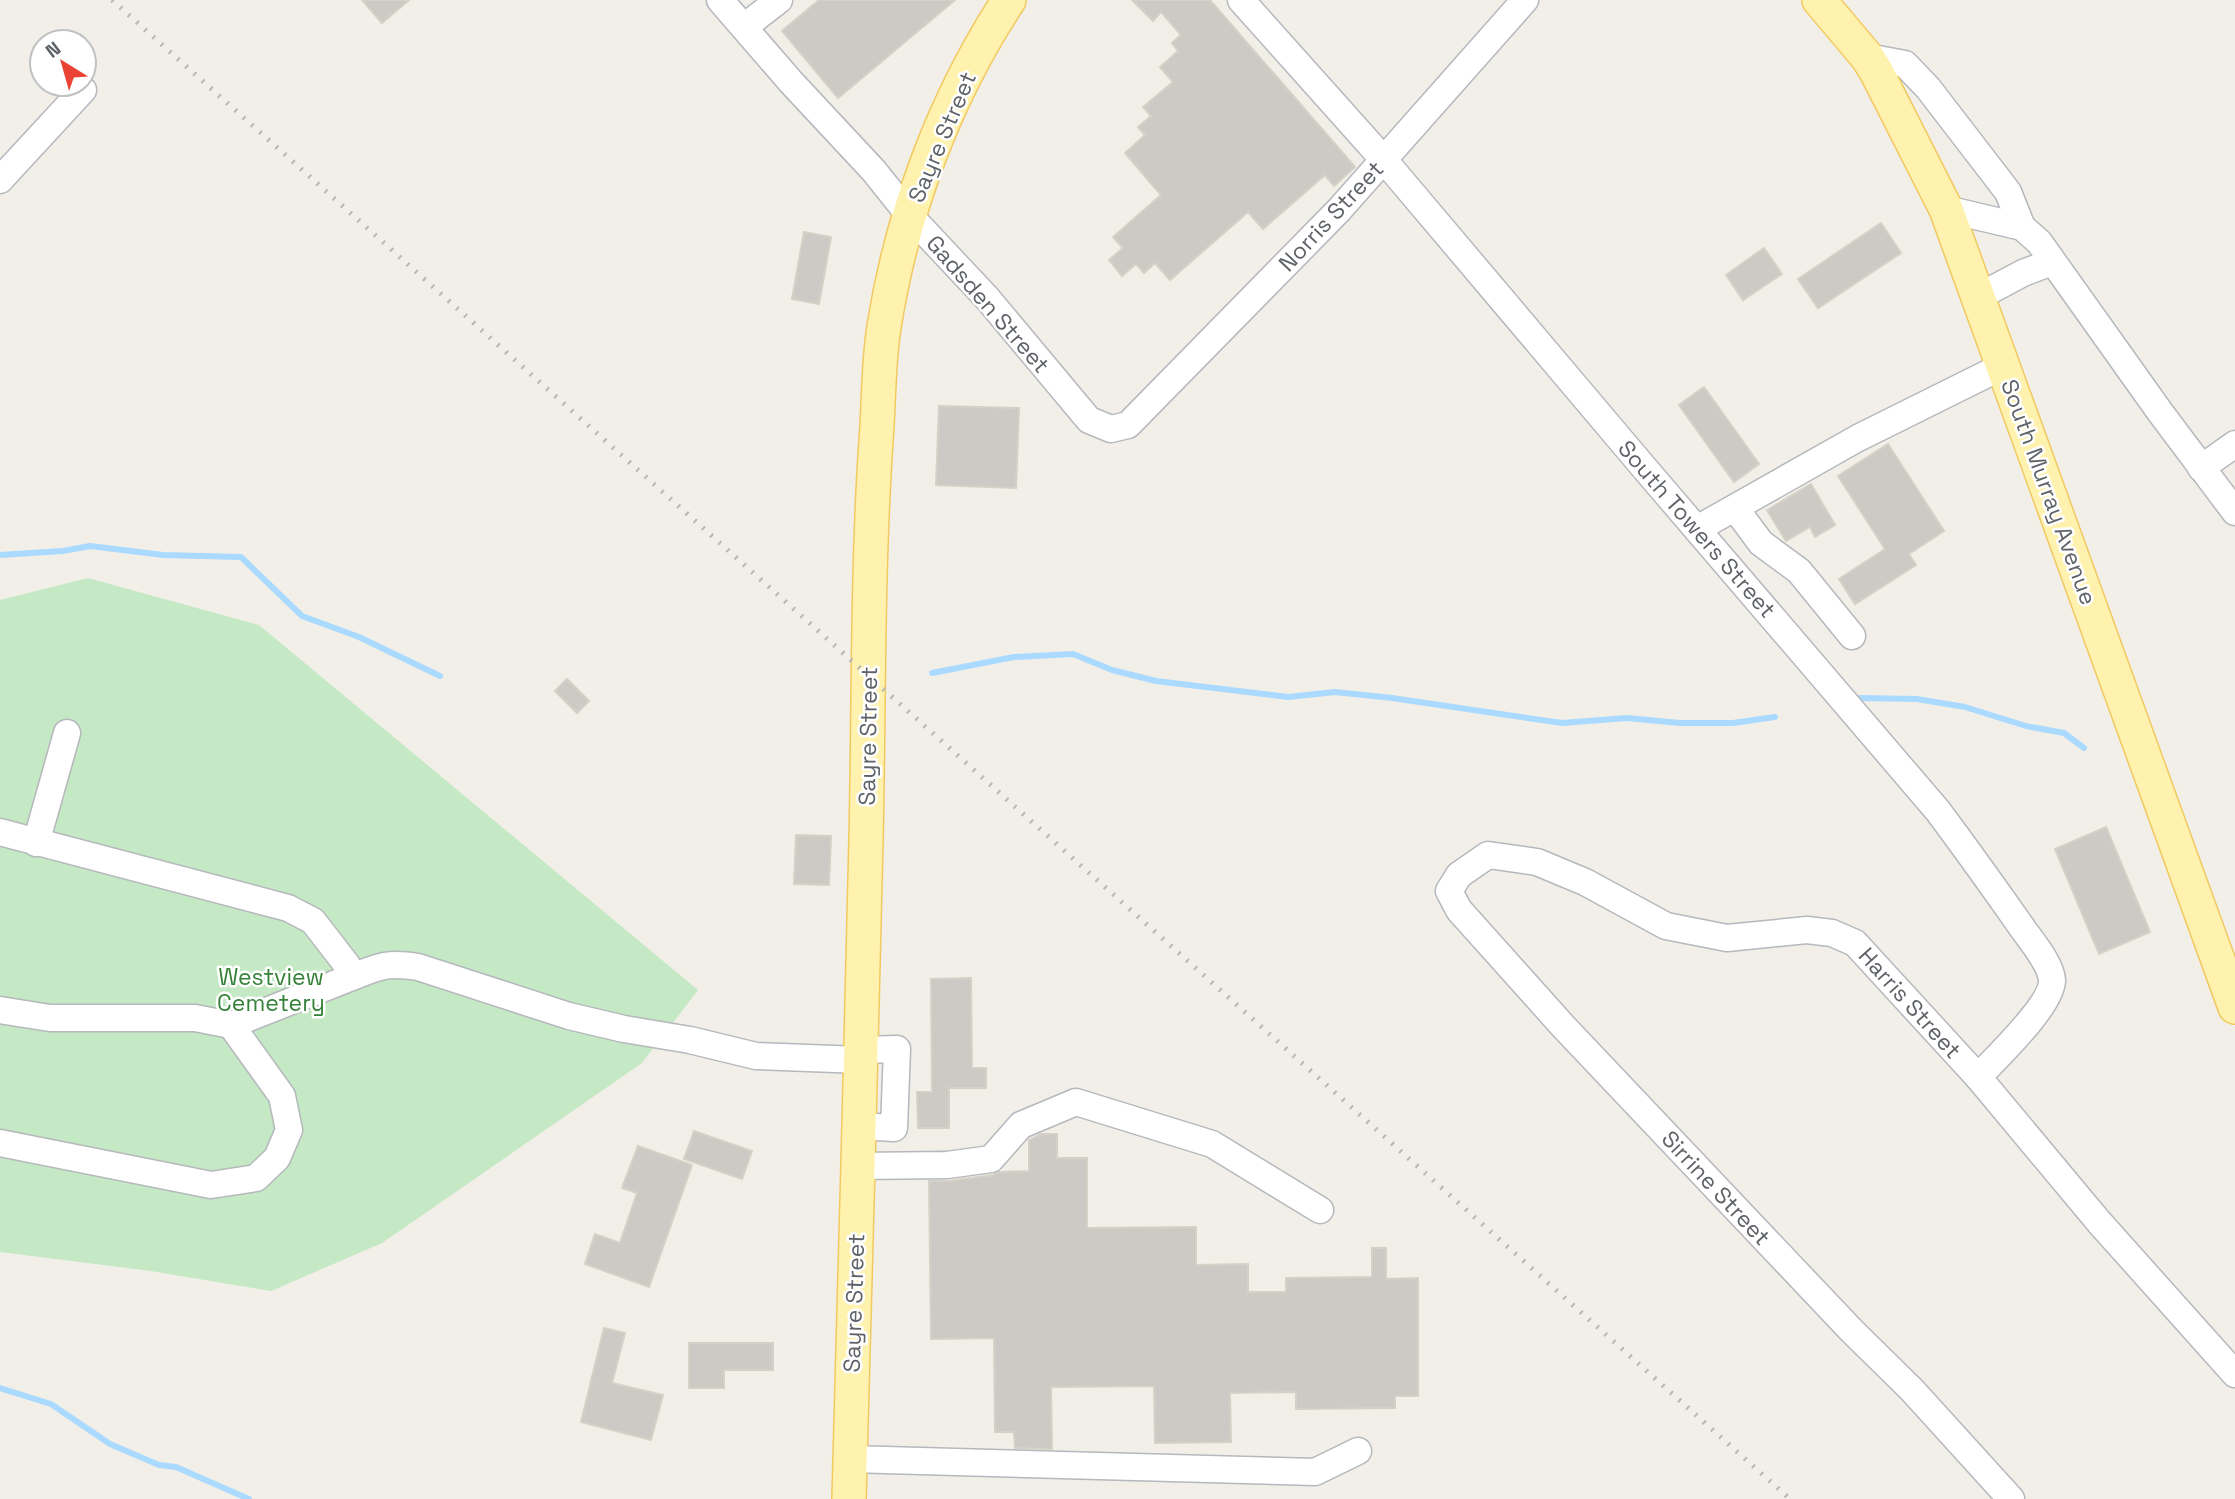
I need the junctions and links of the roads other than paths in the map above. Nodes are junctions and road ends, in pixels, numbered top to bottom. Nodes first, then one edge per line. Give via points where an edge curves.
1 (720, 0) edge
2 (779, 0) edge
3 (1009, 0) edge
4 (1241, 0) edge
5 (1525, 0) edge
6 (1819, 0) edge
7 (744, 27) junction
8 (1867, 57) junction
9 (76, 98) edge
10 (1384, 160) junction
11 (0, 180) edge
12 (1946, 209) junction
13 (909, 215) junction
14 (2022, 227) junction
15 (2052, 262) junction
16 (1978, 297) junction
17 (2003, 366) junction
18 (1128, 425) joint
19 (2235, 444) edge
20 (2201, 468) junction
21 (1735, 508) junction
22 (2235, 512) edge
23 (1696, 529) junction
24 (1852, 636) dead end
25 (67, 733) dead end
26 (0, 832) edge
27 (36, 843) junction
28 (1467, 869) joint
29 (352, 978) junction
30 (2235, 1007) edge
31 (0, 1010) edge
32 (231, 1025) junction
33 (861, 1055) junction
34 (1978, 1077) junction
35 (0, 1143) edge
36 (858, 1166) junction
37 (1320, 1210) dead end
38 (2235, 1374) edge
39 (1358, 1451) dead end
40 (850, 1459) junction
41 (849, 1499) edge
42 (2011, 1499) edge

1 - 7 street, Gadsden Street
2 - 7 street
3 - 13 main road, Sayre Street via 956,96
4 - 10 street, South Towers Street
5 - 10 street, Norris Street
6 - 8 main road, South Murray Avenue
7 - 13 street, Gadsden Street
8 - 12 main road, South Murray Avenue
8 - 14 street via 1905,64 1928,88 2008,192
9 - 11 street
10 - 18 street, Norris Street
10 - 23 street, South Towers Street
12 - 14 street
12 - 16 main road, South Murray Avenue
13 - 18 street, Gadsden Street via 987,298 1089,420 1111,429
13 - 33 main road, Sayre Street via 883,328 872,499
14 - 15 street
15 - 16 street
15 - 20 street
16 - 17 main road, South Murray Avenue
17 - 21 street via 1858,438
17 - 30 main road, South Murray Avenue
19 - 20 street
20 - 22 street
21 - 23 street
21 - 24 street via 1761,543 1799,571
23 - 34 street, South Towers Street via 1938,811 2044,960 2052,980 2047,996
25 - 27 street
26 - 27 street
27 - 29 street via 288,908 313,921
28 - 34 street, Harris Street via 1488,855 1537,862 1585,882 1665,926 1727,938 1807,930 1832,933 1855,943
28 - 42 street, Sirrine Street via 1449,891 1459,910
29 - 32 street
29 - 33 street via 384,964 400,964 569,1016 756,1056
31 - 32 street via 50,1018 195,1018
32 - 35 street via 282,1096 289,1130 277,1158 256,1178 211,1185
33 - 36 main road, Sayre Street
34 - 38 street, Harris Street
36 - 37 street via 947,1165 991,1159 1021,1125 1076,1102 1212,1144
36 - 40 main road, Sayre Street
39 - 40 street via 1315,1472
40 - 41 main road, Sayre Street

